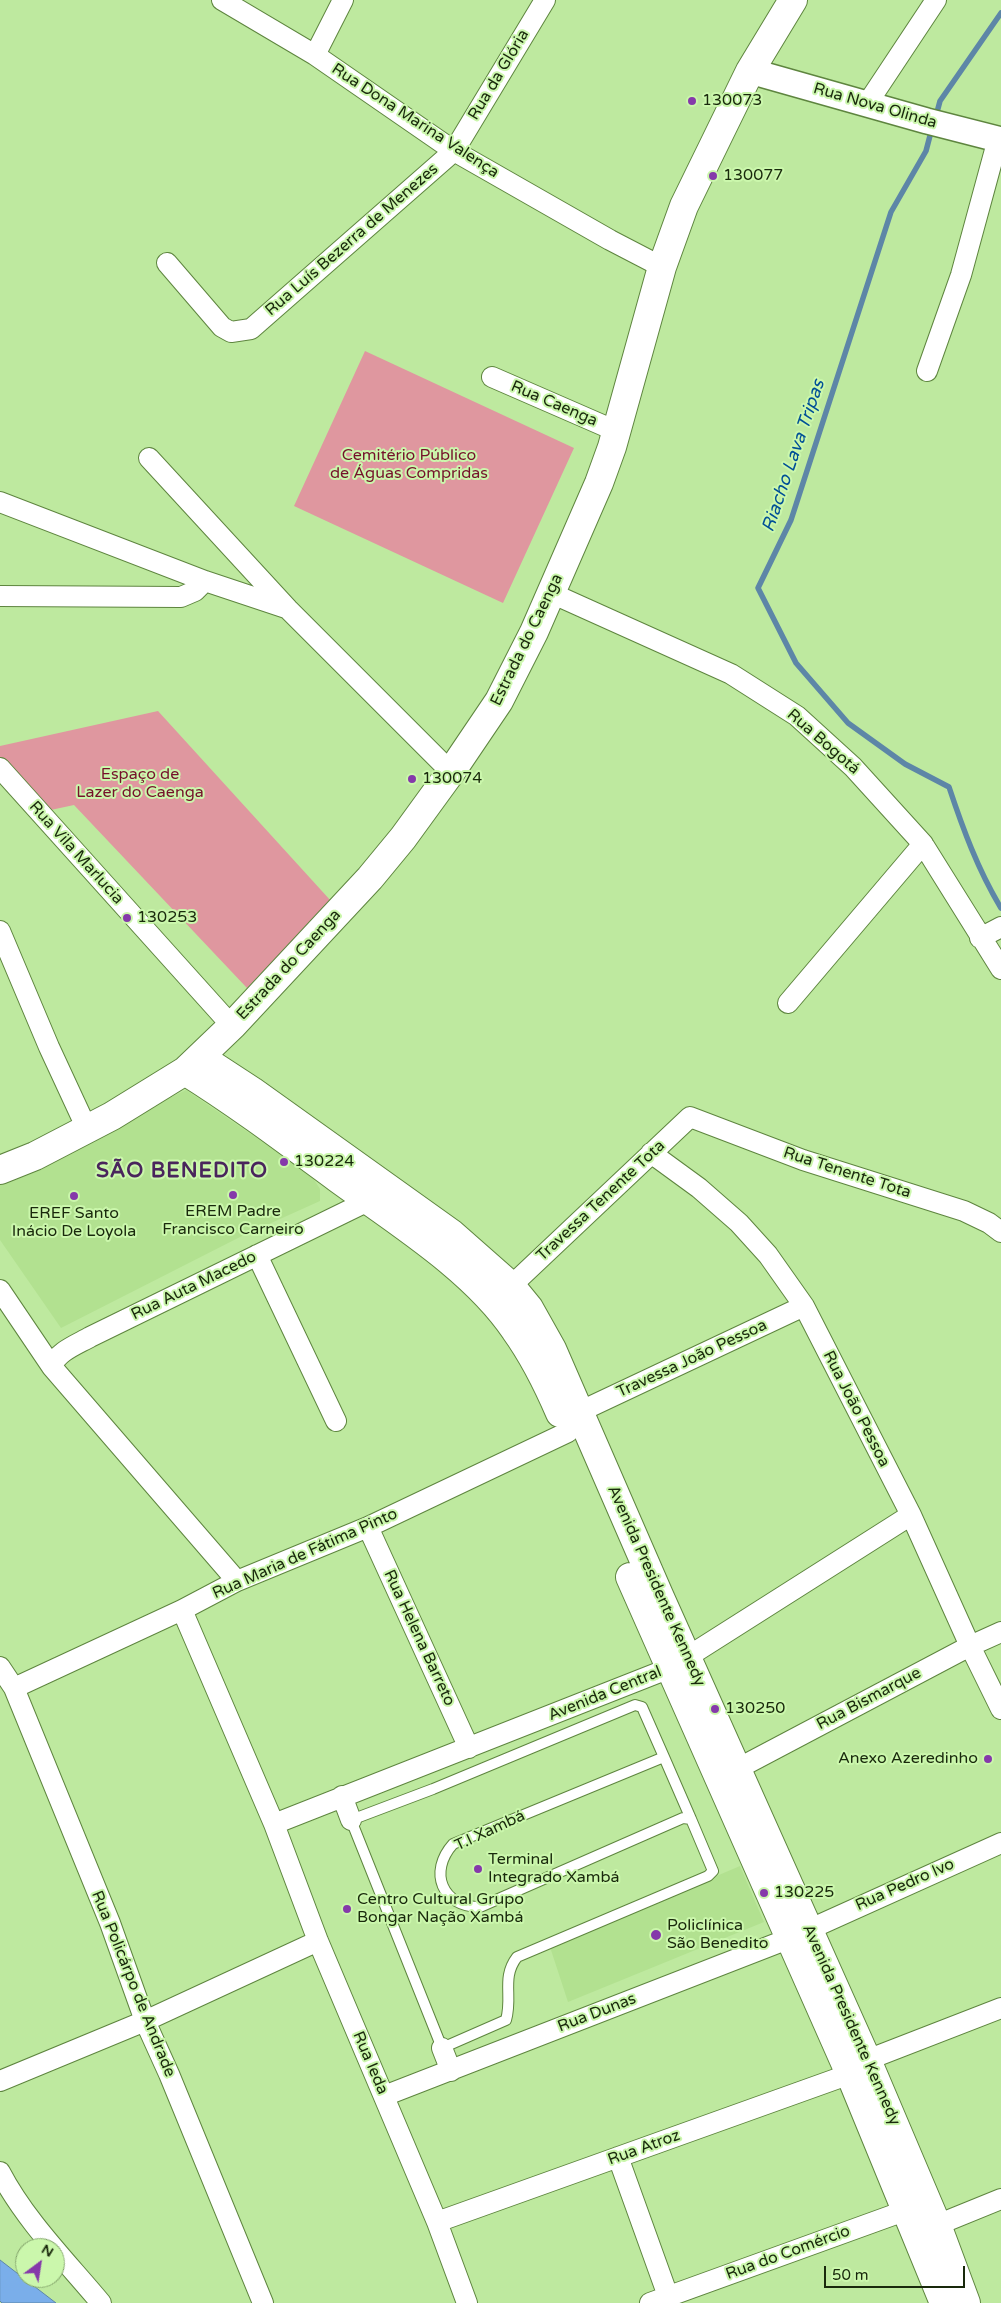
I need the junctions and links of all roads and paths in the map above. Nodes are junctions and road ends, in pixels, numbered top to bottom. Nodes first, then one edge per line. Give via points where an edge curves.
1 (222, 0) edge
2 (343, 0) edge
3 (545, 0) edge
4 (793, 0) edge
5 (936, 0) edge
6 (315, 55) junction
7 (750, 71) junction
8 (867, 104) junction
9 (999, 139) edge
10 (454, 151) junction
11 (167, 263) dead end
12 (662, 267) junction
13 (927, 371) dead end
14 (492, 377) dead end
15 (616, 431) junction
16 (149, 458) dead end
17 (0, 502) edge
18 (205, 581) junction
19 (551, 593) junction
20 (0, 596) edge
21 (288, 609) junction
22 (0, 768) edge
23 (451, 772) junction
24 (923, 844) junction
25 (1001, 927) edge
26 (0, 931) edge
27 (980, 938) junction
28 (1001, 969) edge
29 (788, 1003) dead end
30 (232, 1026) junction
31 (192, 1064) junction
32 (690, 1117) joint
33 (86, 1130) junction
34 (652, 1153) junction
35 (0, 1170) edge
36 (368, 1201) junction
37 (1001, 1232) edge
38 (257, 1255) junction
39 (511, 1286) junction
40 (0, 1290) edge
41 (804, 1306) junction
42 (52, 1367) junction
43 (336, 1421) dead end
44 (574, 1422) junction
45 (911, 1515) junction
46 (368, 1528) junction
47 (237, 1581) junction
48 (182, 1610) junction
49 (1001, 1632) edge
50 (970, 1646) junction
51 (679, 1662) junction
52 (0, 1666) edge
53 (14, 1688) junction
54 (1001, 1709) edge
55 (469, 1748) junction
56 (664, 1757) junction
57 (737, 1768) junction
58 (342, 1796) junction
59 (691, 1819) junction
60 (351, 1820) junction
61 (274, 1824) junction
62 (1001, 1843) edge
63 (799, 1934) junction
64 (318, 1941) junction
65 (1001, 2008) edge
66 (145, 2021) junction
67 (442, 2048) junction
68 (858, 2067) junction
69 (451, 2070) junction
70 (0, 2081) edge
71 (384, 2096) junction
72 (618, 2158) junction
73 (0, 2172) edge
74 (1001, 2199) edge
75 (907, 2210) junction
76 (437, 2222) junction
77 (937, 2225) junction
78 (659, 2300) edge
79 (101, 2303) edge
80 (263, 2303) edge
81 (467, 2303) edge
82 (944, 2303) edge
83 (966, 2303) edge

1 - 6 street, Rua Dona Marina Valença
2 - 6 street
3 - 10 street, Rua da Glória
4 - 7 main road, Estrada do Caenga
5 - 8 street
6 - 10 street, Rua Dona Marina Valença
7 - 8 street, Rua Nova Olinda
7 - 12 main road, Estrada do Caenga via 684,206
8 - 9 street, Rua Nova Olinda
9 - 13 street via 961,275
10 - 11 street, Rua Luís Bezerra de Menezes via 251,329 231,332 222,327
10 - 12 street, Rua Dona Marina Valença
12 - 15 main road, Estrada do Caenga
14 - 15 street, Rua Caenga
15 - 19 main road, Estrada do Caenga via 599,483
16 - 21 street
17 - 18 street
18 - 20 street via 195,591 181,597
18 - 21 street
19 - 23 main road, Estrada do Caenga via 499,701
19 - 24 street, Rua Bogotá via 731,674 796,716 853,767
21 - 23 street
22 - 30 street, Rua Vila Marlucia
23 - 30 main road, Estrada do Caenga via 370,878
24 - 27 street, Rua Bogotá
24 - 29 street
25 - 27 street
26 - 33 street
27 - 28 street, Rua Bogotá
30 - 31 main road, Estrada do Caenga
31 - 33 main road, Estrada do Caenga
31 - 36 main road, Avenida Presidente Kennedy via 223,1095
31 - 39 main road, Avenida Presidente Kennedy via 260,1097 452,1234
32 - 34 street, Travessa Tenente Tota
32 - 37 street, Rua Tenente Tota via 803,1160 964,1211
33 - 35 main road, Estrada do Caenga
34 - 39 street, Travessa Tenente Tota
34 - 41 street, Rua João Pessoa via 739,1222 768,1255
36 - 38 street, Rua Auta Macedo
36 - 44 main road, Avenida Presidente Kennedy via 473,1281 515,1329 550,1391
38 - 42 street, Rua Auta Macedo via 90,1337 56,1358
38 - 43 street
39 - 44 main road, Avenida Presidente Kennedy via 529,1308 552,1348
40 - 42 street
41 - 44 street, Travessa João Pessoa
41 - 45 street, Rua João Pessoa
42 - 47 street
44 - 46 street, Rua Maria de Fátima Pinto
44 - 51 main road, Avenida Presidente Kennedy
45 - 50 street, Rua João Pessoa
45 - 51 street, Avenida Central
46 - 47 street, Rua Maria de Fátima Pinto
46 - 55 street, Rua Helena Barreto
47 - 48 street, Rua Maria de Fátima Pinto
48 - 53 street, Rua Maria de Fátima Pinto
48 - 61 street, Rua Ieda
49 - 50 street, Rua Bismarque
50 - 54 street, Rua João Pessoa
50 - 57 street, Rua Bismarque
51 - 55 street, Avenida Central
51 - 57 main road, Avenida Presidente Kennedy
51 - 63 main road, Avenida Presidente Kennedy
52 - 53 street, Rua Policárpo de Andrade
53 - 66 street, Rua Policárpo de Andrade via 110,1923
55 - 58 street, Avenida Central
56 - 59 lane
56 - 59 lane, T.I Xambá via 453,1844 441,1863 442,1886 458,1903 480,1907 683,1818
56 - 60 lane via 642,1707 635,1705
57 - 63 main road, Avenida Presidente Kennedy
58 - 60 street
58 - 61 street, Avenida Central
59 - 67 lane via 713,1871 708,1876 517,1957 507,1978 509,2008 506,2020
60 - 67 lane
61 - 64 street, Rua Ieda
62 - 63 street, Rua Pedro Ivo
63 - 68 main road, Avenida Presidente Kennedy
63 - 69 street, Rua Dunas
64 - 66 street
64 - 71 street, Rua Ieda
65 - 68 street, Rua Atroz
66 - 70 street
66 - 80 street, Rua Policárpo de Andrade
67 - 69 street
68 - 72 street, Rua Atroz
68 - 75 main road, Avenida Presidente Kennedy
68 - 77 main road, Avenida Presidente Kennedy
69 - 71 street, Rua Dunas
71 - 76 street, Rua Ieda
72 - 76 street, Rua Atroz
72 - 78 street, Rua do Comércio
73 - 79 street via 30,2218
74 - 77 street
75 - 78 street, Rua do Comércio
75 - 82 main road, Avenida Presidente Kennedy
76 - 81 street, Rua Ieda
77 - 83 main road, Avenida Presidente Kennedy

